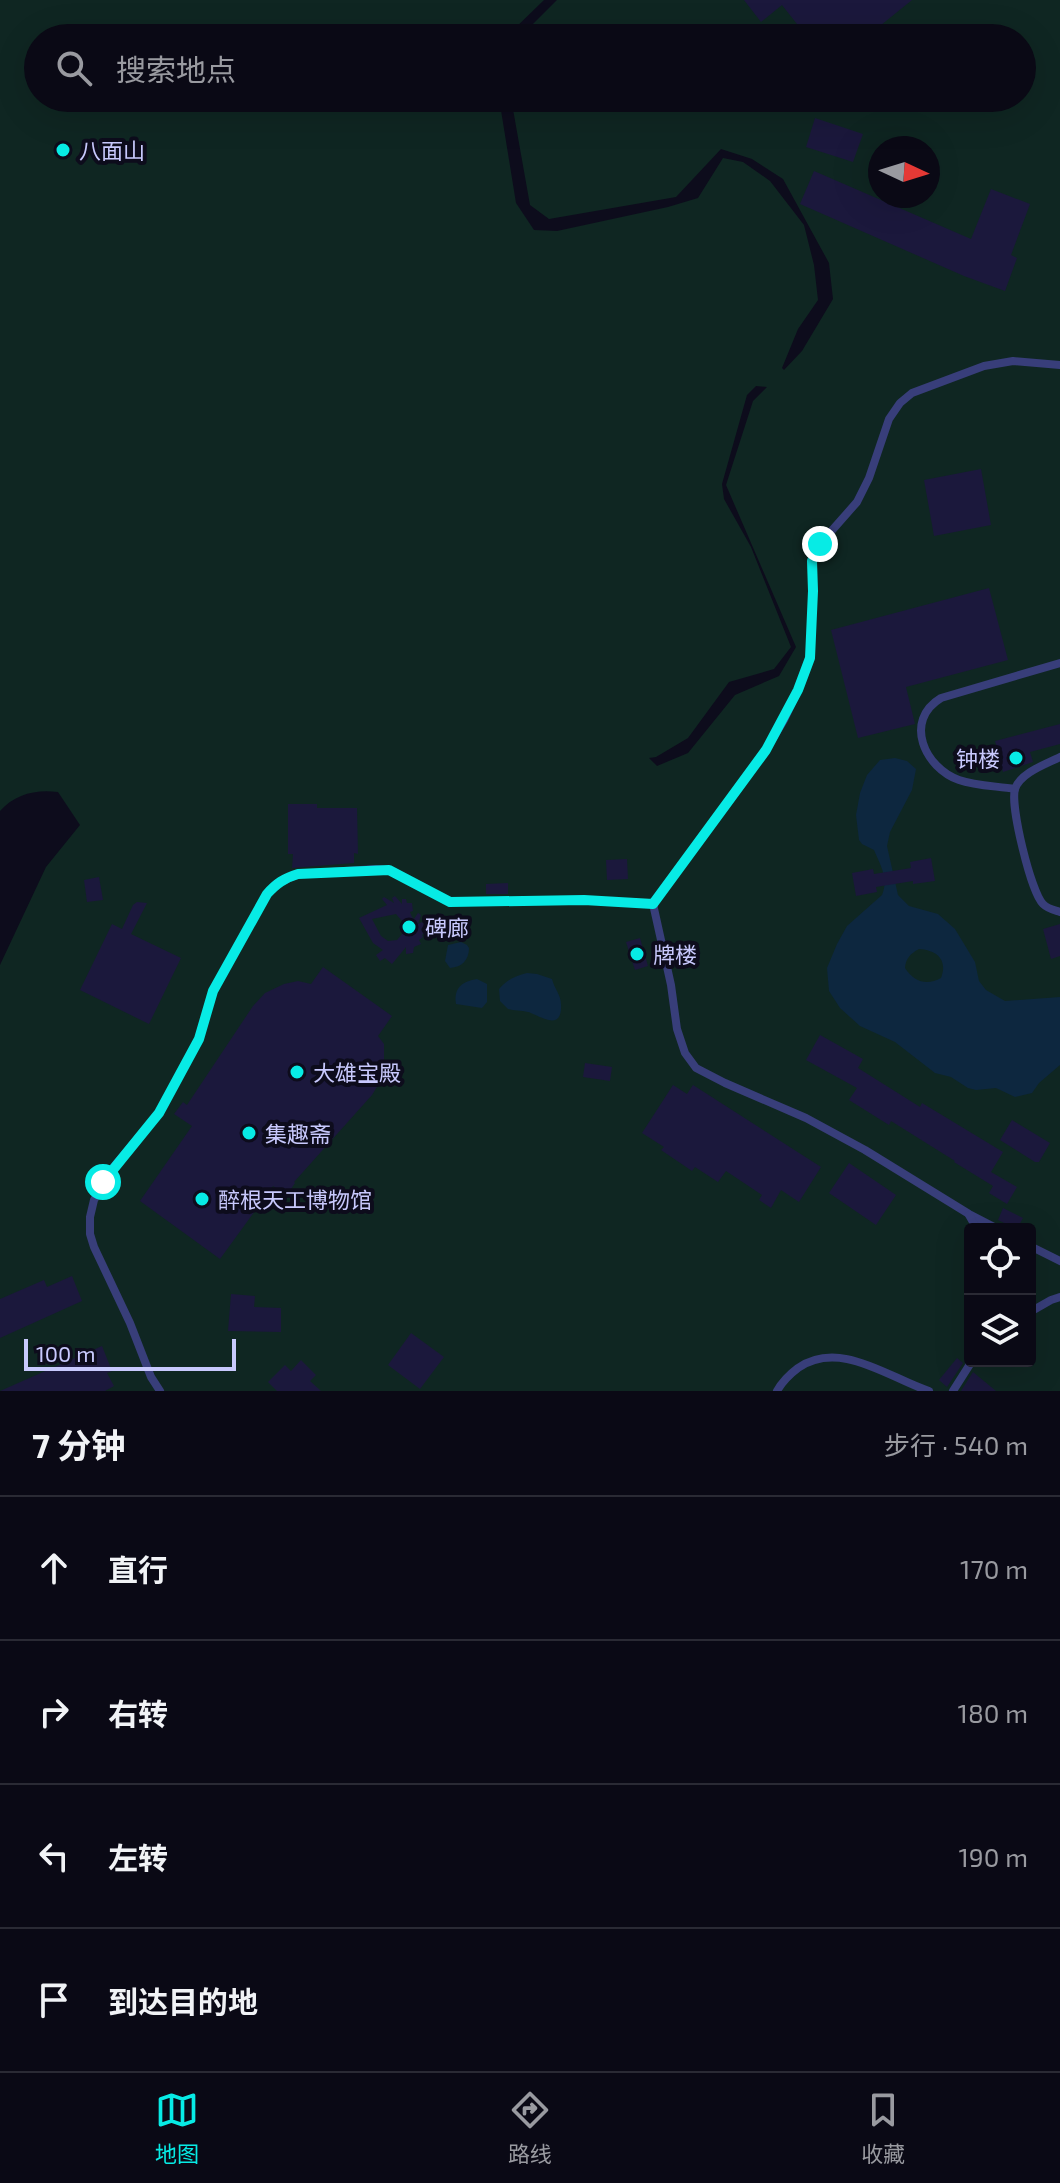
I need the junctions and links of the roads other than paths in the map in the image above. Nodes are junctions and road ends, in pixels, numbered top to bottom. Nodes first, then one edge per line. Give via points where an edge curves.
1 (1060, 365) edge
2 (1060, 663) edge
3 (1060, 757) edge
4 (1015, 789) junction
5 (653, 904) junction
6 (1060, 912) edge
7 (969, 1214) junction
8 (974, 1223) edge
9 (986, 1223) edge
10 (1036, 1249) edge
11 (1060, 1261) edge
12 (1060, 1297) edge
13 (1036, 1309) edge
14 (968, 1367) edge
15 (160, 1391) edge
16 (777, 1391) edge
17 (929, 1391) edge
18 (953, 1391) edge

1 - 5 lane via 1013,361 984,366 912,393 900,403 857,502 812,561 810,658 784,720
2 - 4 lane via 941,698 928,707 922,721 923,746 947,774 968,783
3 - 4 lane via 1027,775
4 - 6 lane via 1015,811 1034,890 1044,905
5 - 7 lane via 677,1029 696,1068 806,1118
5 - 15 lane via 450,902 389,870 376,869 298,874 276,884 213,991 199,1039 159,1113 110,1171 92,1208 94,1247
7 - 8 lane
7 - 9 lane
10 - 11 lane
12 - 13 lane
14 - 18 lane
16 - 17 lane via 811,1360 831,1358 867,1364

